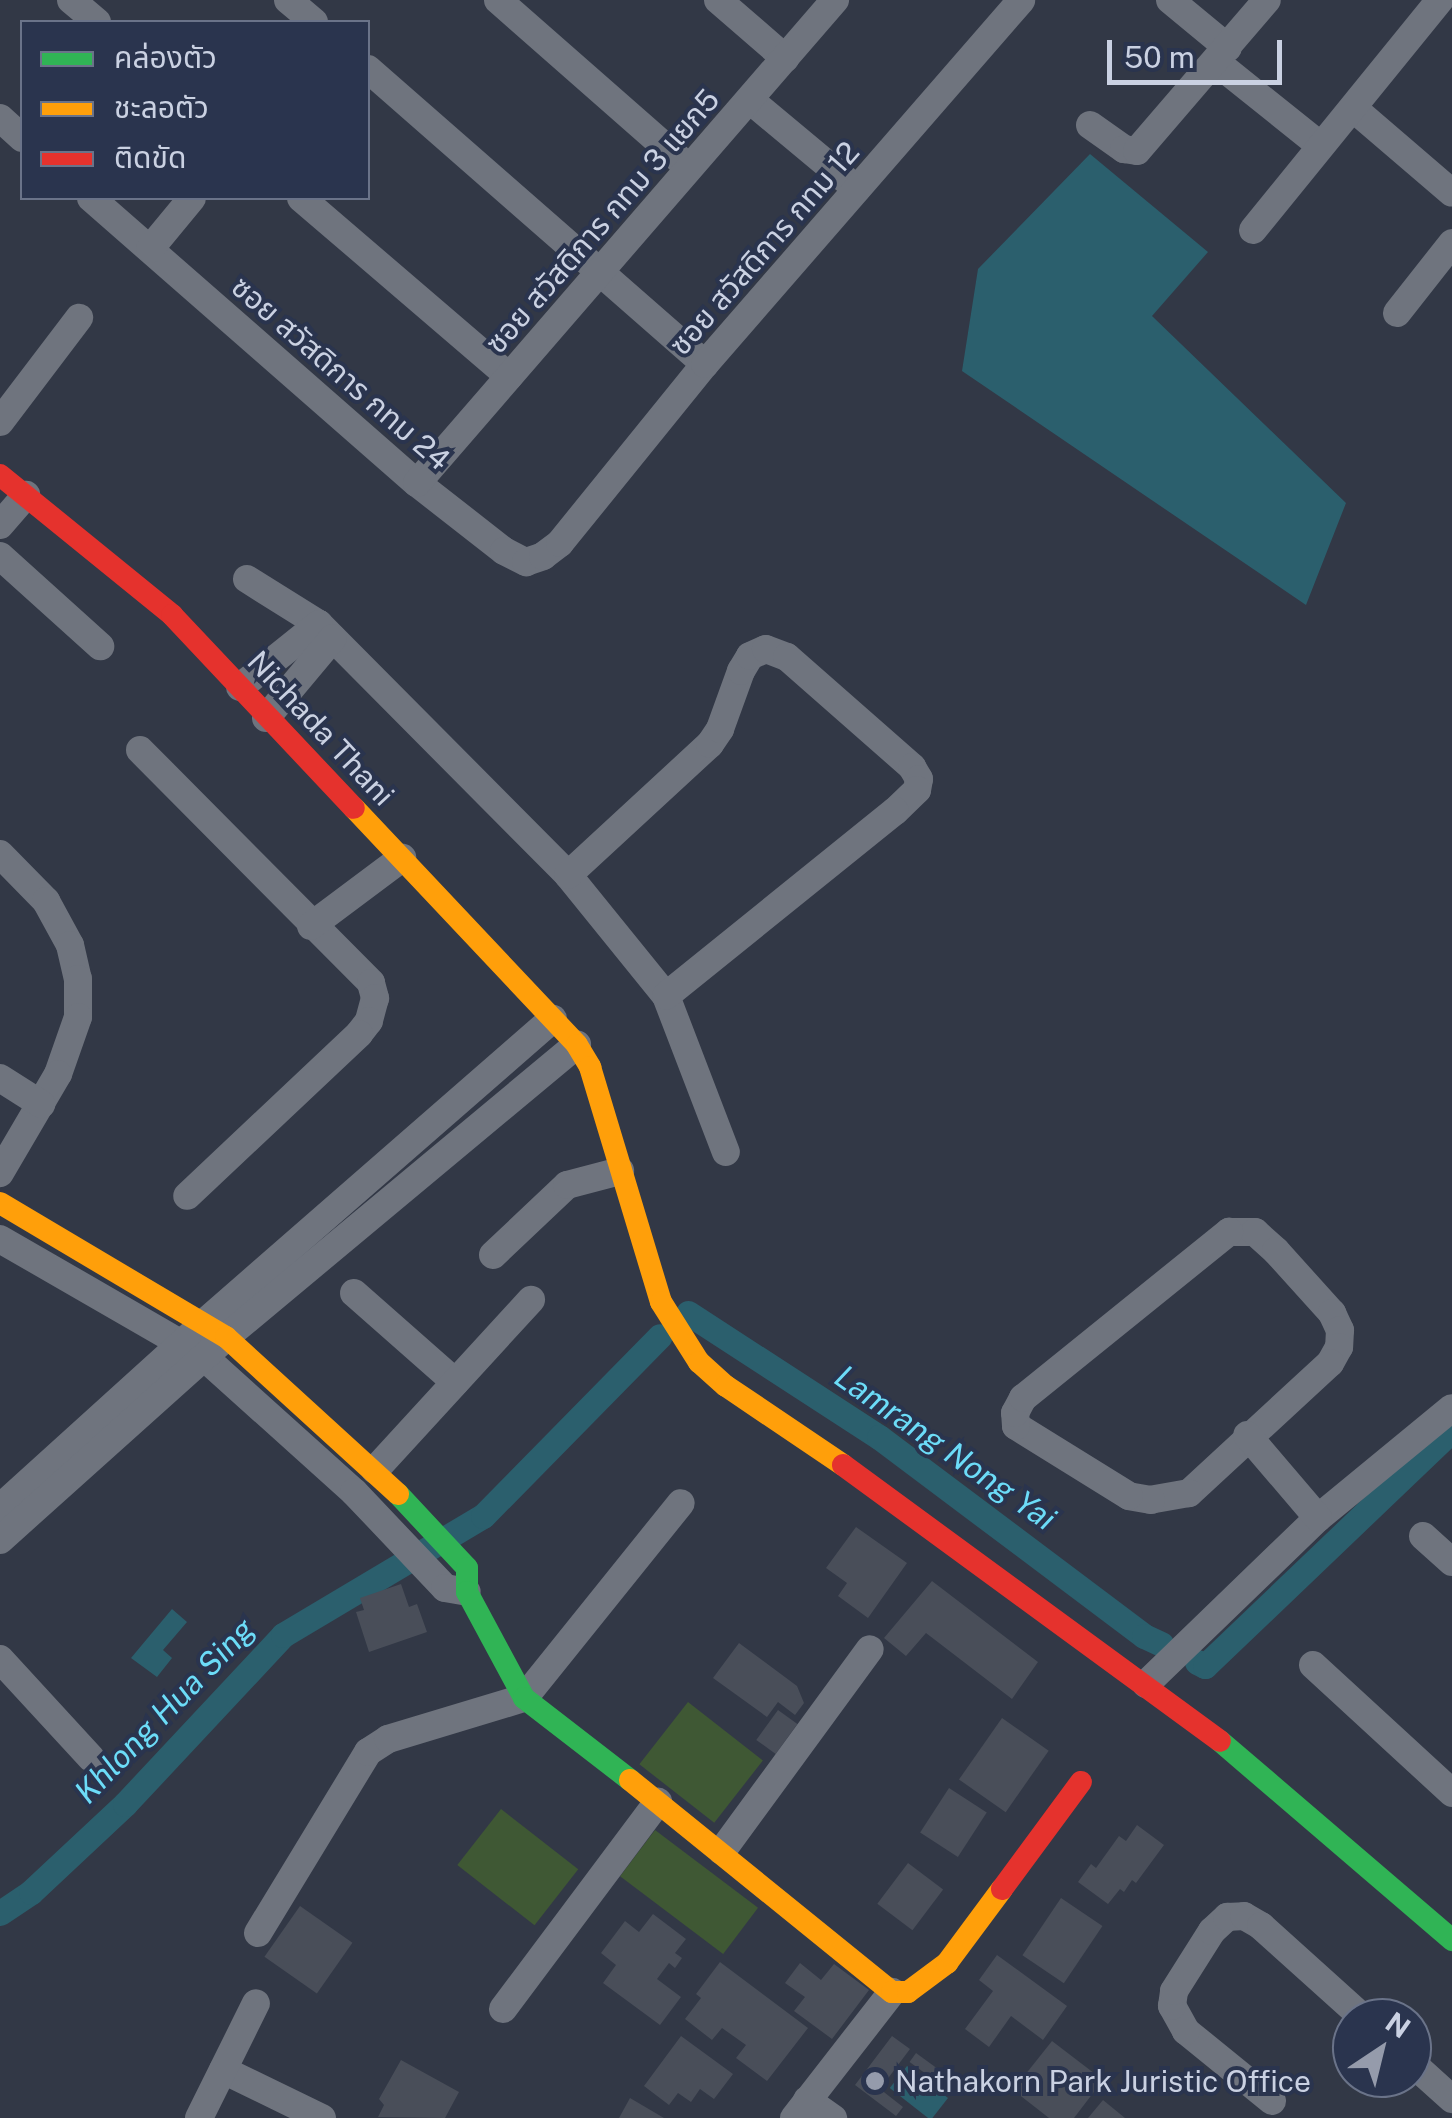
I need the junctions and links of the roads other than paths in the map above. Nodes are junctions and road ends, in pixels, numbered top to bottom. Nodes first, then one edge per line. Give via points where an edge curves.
1 (71, 0) edge
2 (288, 0) edge
3 (498, 0) edge
4 (718, 0) edge
5 (835, 0) edge
6 (1021, 0) edge
7 (1170, 0) edge
8 (1268, 0) edge
9 (1440, 0) edge
10 (95, 20) edge
11 (312, 20) edge
12 (1222, 55) junction
13 (785, 58) junction
14 (370, 71) edge
15 (750, 100) junction
16 (1353, 108) junction
17 (0, 118) edge
18 (1090, 124) dead end
19 (20, 136) edge
20 (1321, 146) junction
21 (689, 168) junction
22 (858, 189) junction
23 (1451, 189) edge
24 (93, 200) edge
25 (190, 200) edge
26 (303, 200) edge
27 (1253, 230) dead end
28 (1452, 243) edge
29 (150, 249) junction
30 (600, 272) junction
31 (1396, 314) dead end
32 (80, 318) dead end
33 (705, 364) junction
34 (509, 376) junction
35 (0, 422) edge
36 (0, 475) edge
37 (417, 483) junction
38 (26, 495) junction
39 (0, 526) edge
40 (560, 542) joint
41 (0, 556) edge
42 (247, 578) dead end
43 (326, 631) junction
44 (100, 646) dead end
45 (240, 687) junction
46 (266, 718) junction
47 (140, 750) dead end
48 (0, 854) edge
49 (402, 858) junction
50 (568, 875) junction
51 (310, 926) junction
52 (666, 996) junction
53 (553, 1019) junction
54 (576, 1045) junction
55 (0, 1078) edge
56 (40, 1104) junction
57 (726, 1152) dead end
58 (620, 1170) junction
59 (0, 1172) edge
60 (188, 1196) dead end
61 (0, 1203) edge
62 (0, 1240) edge
63 (493, 1255) dead end
64 (354, 1293) dead end
65 (531, 1300) dead end
66 (215, 1330) junction
67 (193, 1349) junction
68 (455, 1382) junction
69 (1452, 1408) edge
70 (1247, 1436) junction
71 (375, 1470) junction
72 (681, 1504) dead end
73 (0, 1508) edge
74 (1318, 1518) junction
75 (1423, 1536) dead end
76 (0, 1540) edge
77 (1452, 1562) edge
78 (466, 1592) junction
79 (870, 1650) dead end
80 (0, 1660) edge
81 (1314, 1664) dead end
82 (1146, 1684) junction
83 (524, 1698) junction
84 (91, 1758) dead end
85 (1081, 1782) dead end
86 (1452, 1793) edge
87 (658, 1802) junction
88 (722, 1851) junction
89 (258, 1933) dead end
90 (1452, 1940) edge
91 (892, 1992) junction
92 (1341, 1998) edge
93 (256, 2003) dead end
94 (503, 2009) dead end
95 (223, 2070) junction
96 (1432, 2081) edge
97 (1452, 2099) edge
98 (1272, 2101) dead end
99 (800, 2109) edge
100 (200, 2118) edge
101 (322, 2118) edge
102 (833, 2118) edge

1 - 10 street
2 - 11 street
3 - 21 street
4 - 13 street
5 - 13 street, ซอย สวัสดิการ กทม 3 แยก5
6 - 22 street, ซอย สวัสดิการ กทม 12
7 - 12 street
8 - 12 street
9 - 16 street
12 - 18 street via 1137,151
12 - 20 street
13 - 15 street, ซอย สวัสดิการ กทม 3 แยก5
14 - 30 street
15 - 21 street, ซอย สวัสดิการ กทม 3 แยก5
15 - 22 street
16 - 20 street
16 - 23 street
17 - 19 street
20 - 27 street
21 - 30 street, ซอย สวัสดิการ กทม 3 แยก5
22 - 33 street, ซอย สวัสดิการ กทม 12
24 - 29 street, ซอย สวัสดิการ กทม 24
25 - 29 street
26 - 34 street
28 - 31 street
29 - 37 street, ซอย สวัสดิการ กทม 24
30 - 33 street
30 - 34 street, ซอย สวัสดิการ กทม 3 แยก5
32 - 35 street
33 - 40 street, ซอย สวัสดิการ กทม 12
34 - 37 street, ซอย สวัสดิการ กทม 3 แยก5
36 - 38 street, Nichada Thani
37 - 40 street, ซอย สวัสดิการ กทม 24 via 526,562
38 - 39 street
38 - 45 street, Nichada Thani via 172,615
41 - 44 street
42 - 43 street
43 - 45 street
43 - 46 street
43 - 50 street
45 - 46 street, Nichada Thani
46 - 49 street, Nichada Thani
47 - 51 street
48 - 56 street via 46,902 70,944 78,979 78,1017
49 - 51 street
49 - 53 street, Nichada Thani
50 - 52 street
50 - 52 street via 710,744 741,671 750,656 766,649 787,657 912,766 917,790 895,811
51 - 60 street via 371,983 369,1021
52 - 57 street
53 - 54 street, Nichada Thani
53 - 66 street
54 - 58 street, Nichada Thani via 590,1067
54 - 66 street
55 - 56 street
56 - 59 street
58 - 63 street via 567,1184
58 - 82 street, Nichada Thani via 661,1302 698,1362
61 - 66 street
62 - 67 street
64 - 68 street
65 - 68 street
66 - 67 street
66 - 71 street
67 - 73 street
67 - 76 street
67 - 78 street via 354,1492 445,1588
68 - 71 street
69 - 74 street
70 - 70 street via 1330,1363 1340,1330 1332,1313 1255,1232 1229,1232 1022,1398 1015,1413 1016,1426 1129,1496 1150,1500 1188,1493
70 - 74 street
71 - 78 street via 467,1568
72 - 83 street
74 - 82 street
75 - 77 street
78 - 83 street
79 - 88 street
80 - 84 street
81 - 86 street
82 - 90 street, Nichada Thani
83 - 87 street
83 - 89 street via 388,1739 368,1752
85 - 91 street via 947,1963 908,1992
87 - 88 street
87 - 94 street
88 - 91 street
91 - 99 street
92 - 98 street via 1244,1916 1226,1918 1212,1931 1174,1991 1172,2006 1186,2030
93 - 95 street
95 - 100 street
95 - 101 street
96 - 97 street
99 - 102 street

